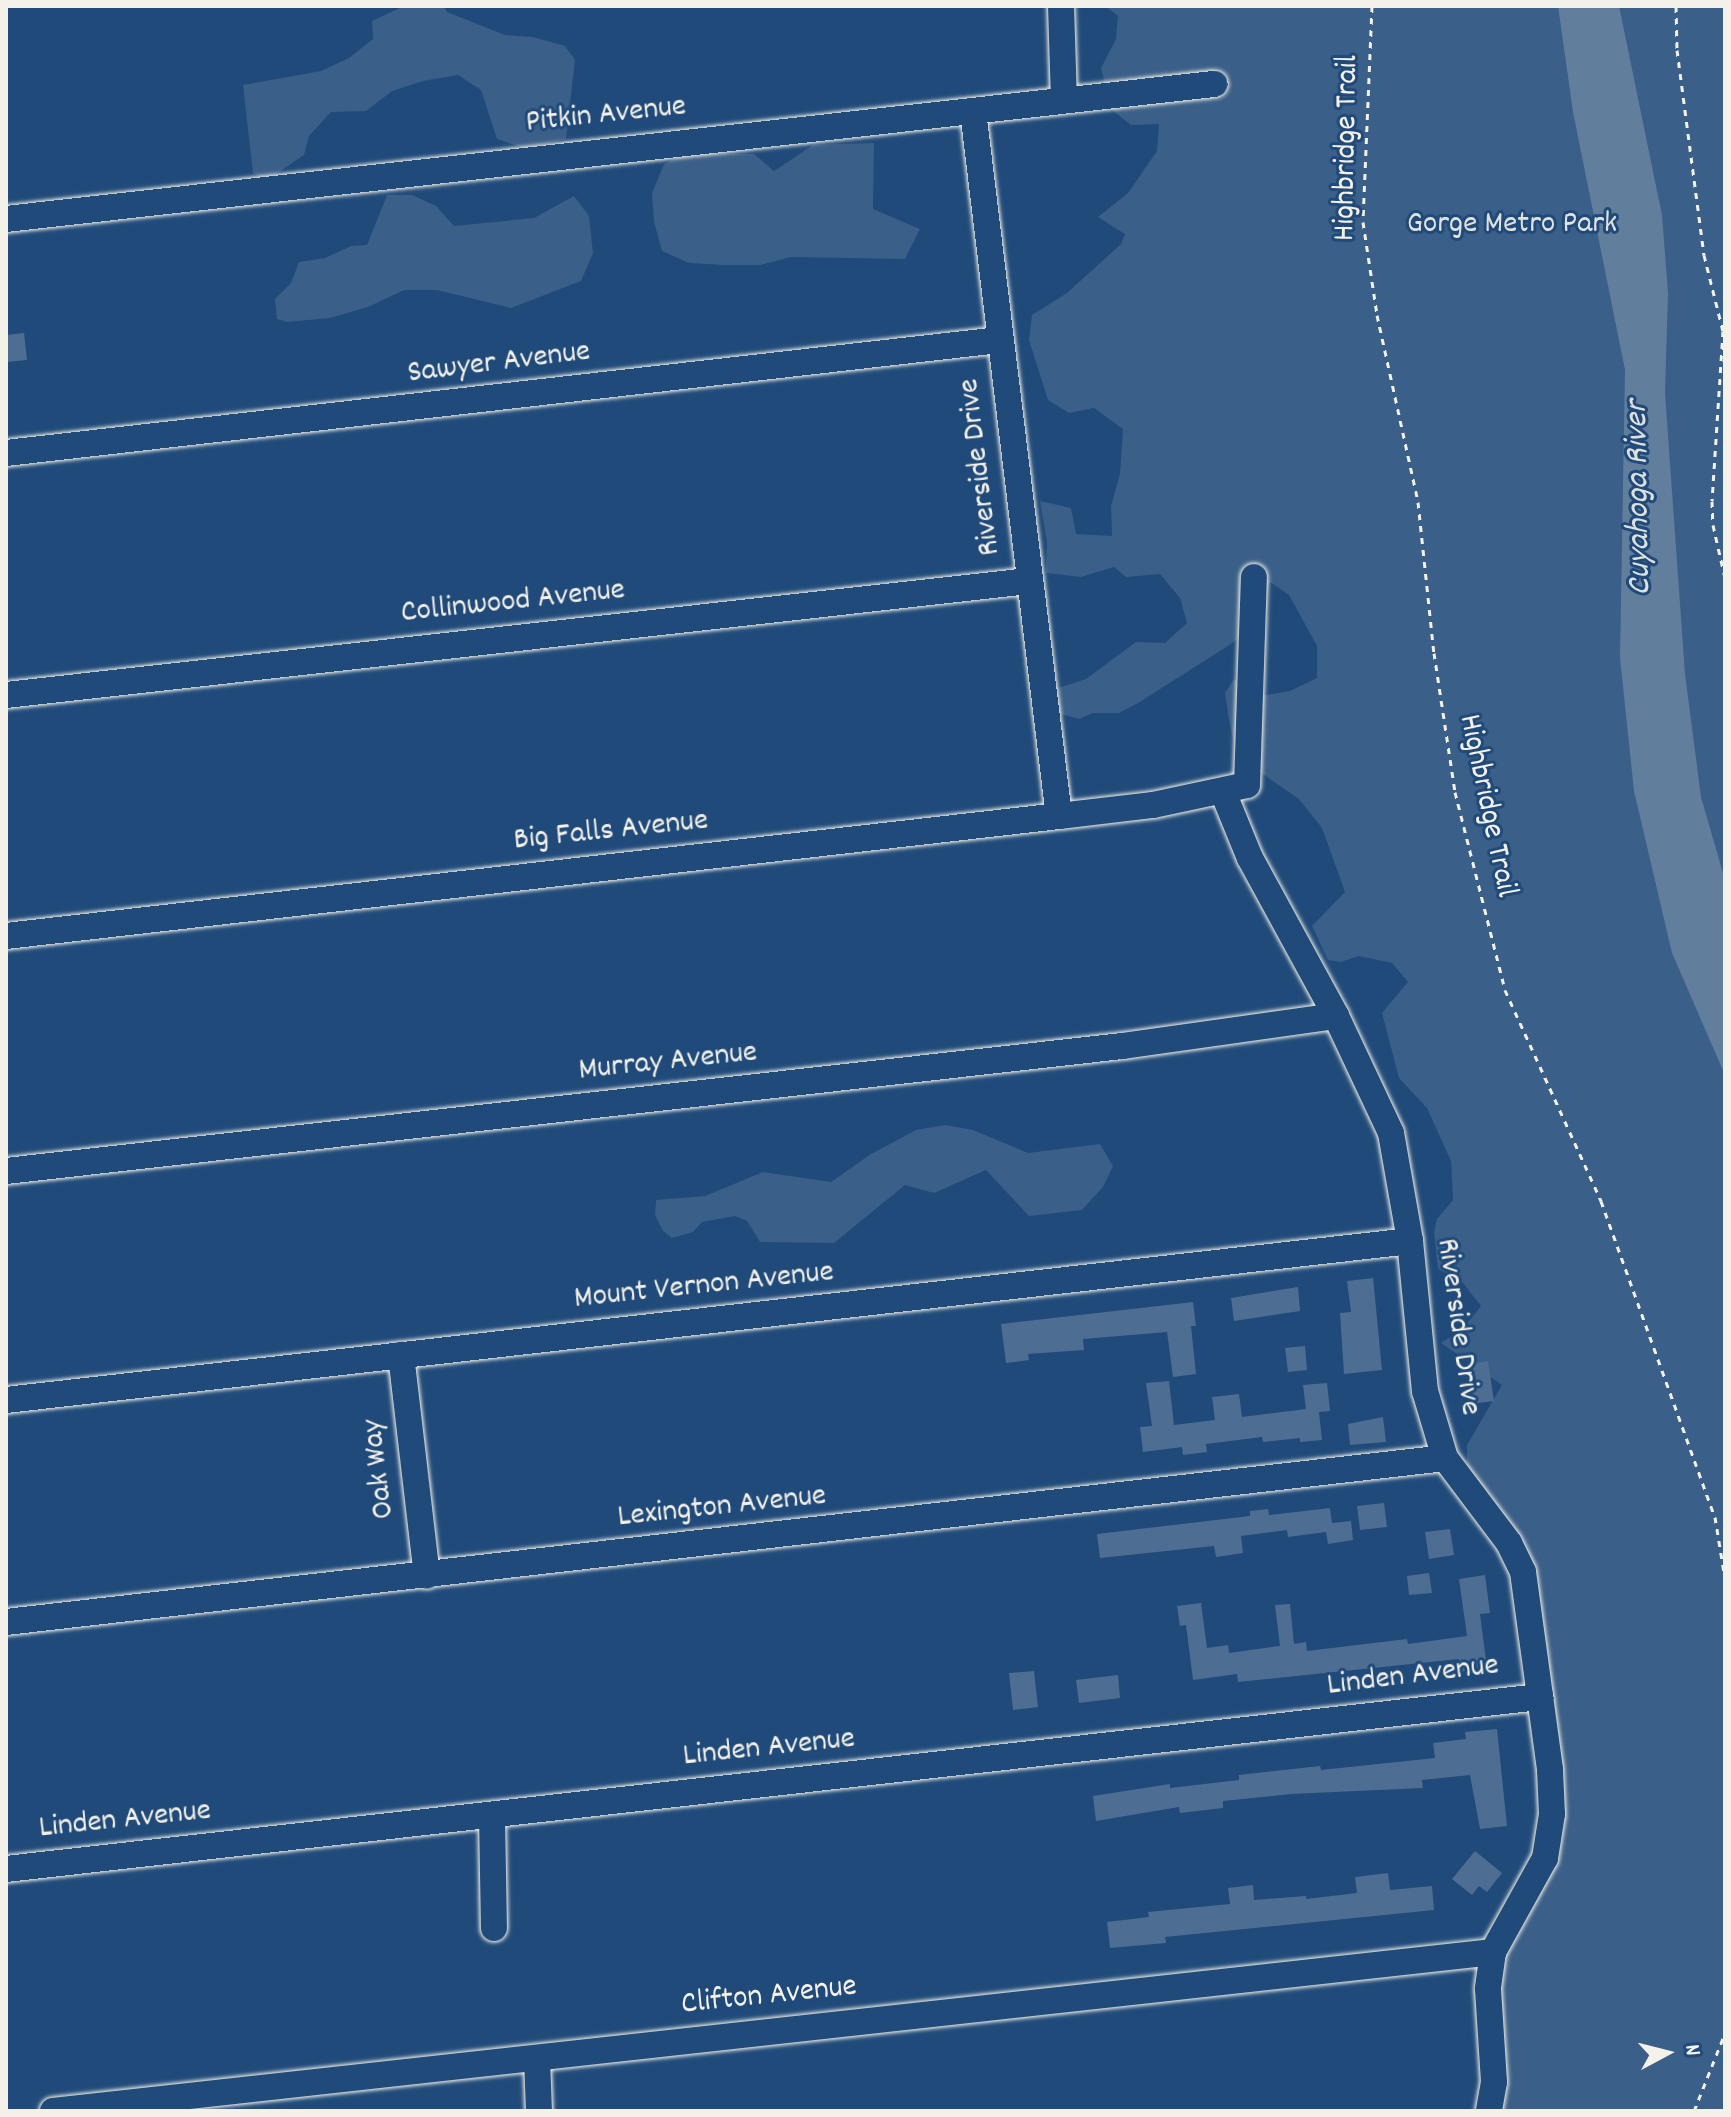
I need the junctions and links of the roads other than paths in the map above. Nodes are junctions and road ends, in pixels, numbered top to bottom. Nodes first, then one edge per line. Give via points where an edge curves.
1 (1061, 6) edge
2 (1214, 84) dead end
3 (1064, 100) junction
4 (973, 111) junction
5 (6, 219) edge
6 (1000, 340) junction
7 (6, 453) edge
8 (1254, 577) dead end
9 (1029, 581) junction
10 (6, 695) edge
11 (1223, 792) junction
12 (1059, 816) junction
13 (6, 936) edge
14 (1336, 1016) junction
15 (6, 1171) edge
16 (1410, 1241) junction
17 (401, 1355) junction
18 (6, 1400) edge
19 (1445, 1458) junction
20 (427, 1575) junction
21 (6, 1622) edge
22 (1540, 1697) junction
23 (492, 1816) junction
24 (6, 1869) edge
25 (494, 1928) dead end
26 (1493, 1952) junction
27 (537, 2059) junction
28 (53, 2111) edge
29 (539, 2111) edge
30 (1489, 2111) edge

1 - 3 street
2 - 3 street, Pitkin Avenue
3 - 4 street, Pitkin Avenue
4 - 5 street, Pitkin Avenue
4 - 6 street, Riverside Drive
6 - 7 street, Sawyer Avenue
6 - 9 street, Riverside Drive
8 - 11 street via 1247,785
9 - 10 street, Collinwood Avenue
9 - 12 street, Riverside Drive
11 - 12 street, Big Falls Avenue
11 - 14 street, Riverside Drive via 1250,858
12 - 13 street, Big Falls Avenue
14 - 15 street, Murray Avenue via 1122,1046
14 - 16 street, Riverside Drive via 1391,1133
16 - 17 street, Mount Vernon Avenue
16 - 19 street, Riverside Drive via 1425,1391
17 - 18 street, Mount Vernon Avenue
17 - 20 street, Oak Way
19 - 20 street, Lexington Avenue
19 - 22 street, Riverside Drive via 1509,1543 1523,1572
20 - 21 street, Lexington Avenue
22 - 23 street, Linden Avenue
22 - 26 street, Riverside Drive via 1550,1770 1550,1843 1535,1881
23 - 24 street, Linden Avenue
23 - 25 street
26 - 27 street, Clifton Avenue
26 - 30 street, Riverside Drive via 1488,1989 1494,2082
27 - 28 street, Clifton Avenue
27 - 29 street

